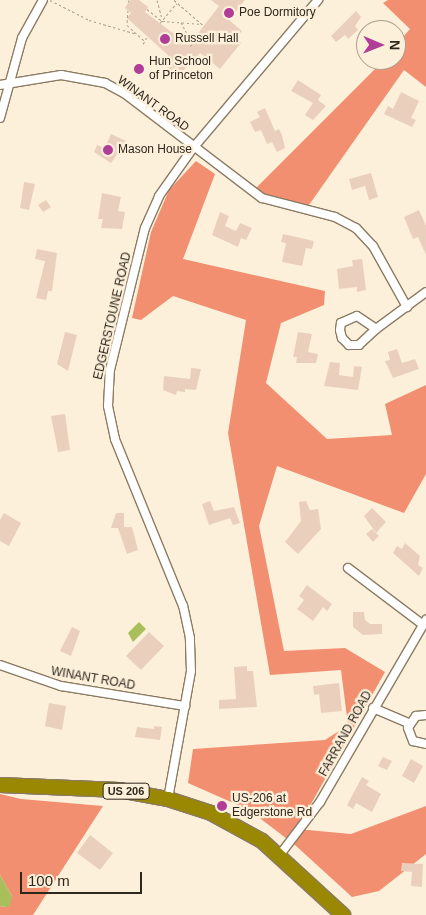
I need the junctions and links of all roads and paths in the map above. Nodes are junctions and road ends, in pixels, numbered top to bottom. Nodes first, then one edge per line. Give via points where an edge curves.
1 (43, 0) edge
2 (50, 0) edge
3 (157, 0) edge
4 (174, 0) edge
5 (318, 0) edge
6 (177, 2) junction
7 (147, 9) dead end
8 (128, 10) dead end
9 (162, 21) junction
10 (181, 22) junction
11 (160, 23) dead end
12 (137, 34) junction
13 (147, 38) dead end
14 (145, 41) junction
15 (143, 44) dead end
16 (192, 44) dead end
17 (8, 83) junction
18 (0, 85) edge
19 (0, 118) edge
20 (194, 148) junction
21 (426, 292) edge
22 (407, 307) junction
23 (376, 329) junction
24 (348, 568) dead end
25 (424, 622) edge
26 (0, 665) edge
27 (185, 706) junction
28 (373, 708) junction
29 (426, 715) edge
30 (409, 724) junction
31 (426, 744) edge
32 (0, 785) edge
33 (168, 799) junction
34 (279, 856) junction
35 (343, 915) edge

1 - 17 street via 22,38
2 - 12 path via 89,20
3 - 9 path
4 - 6 path
5 - 20 street, EDGERSTOUNE ROAD
6 - 9 path
6 - 10 path via 203,25
7 - 9 path
8 - 12 path via 127,25
9 - 10 path
9 - 11 path
10 - 16 path
12 - 14 path
13 - 14 path
14 - 15 path
17 - 18 street, WINANT ROAD
17 - 19 street
17 - 20 street, WINANT ROAD via 61,75 105,83
20 - 22 street, WINANT ROAD via 262,198 335,217 356,228 373,246
20 - 27 street, EDGERSTOUNE ROAD via 159,196 145,228 108,386 115,439 188,623 192,656
21 - 22 street
22 - 23 street
23 - 23 street via 357,316 341,323 340,330 349,345 359,345
24 - 25 street
25 - 28 street, FARRAND ROAD
26 - 27 street, WINANT ROAD via 61,686
27 - 33 street, EDGERSTOUNE ROAD
28 - 30 street
28 - 34 street, FARRAND ROAD via 320,802
29 - 30 street via 416,716
30 - 31 street via 410,737 417,743
32 - 33 highway, US 206 via 119,790
33 - 34 highway, US 206 via 230,820
34 - 35 highway, US 206

